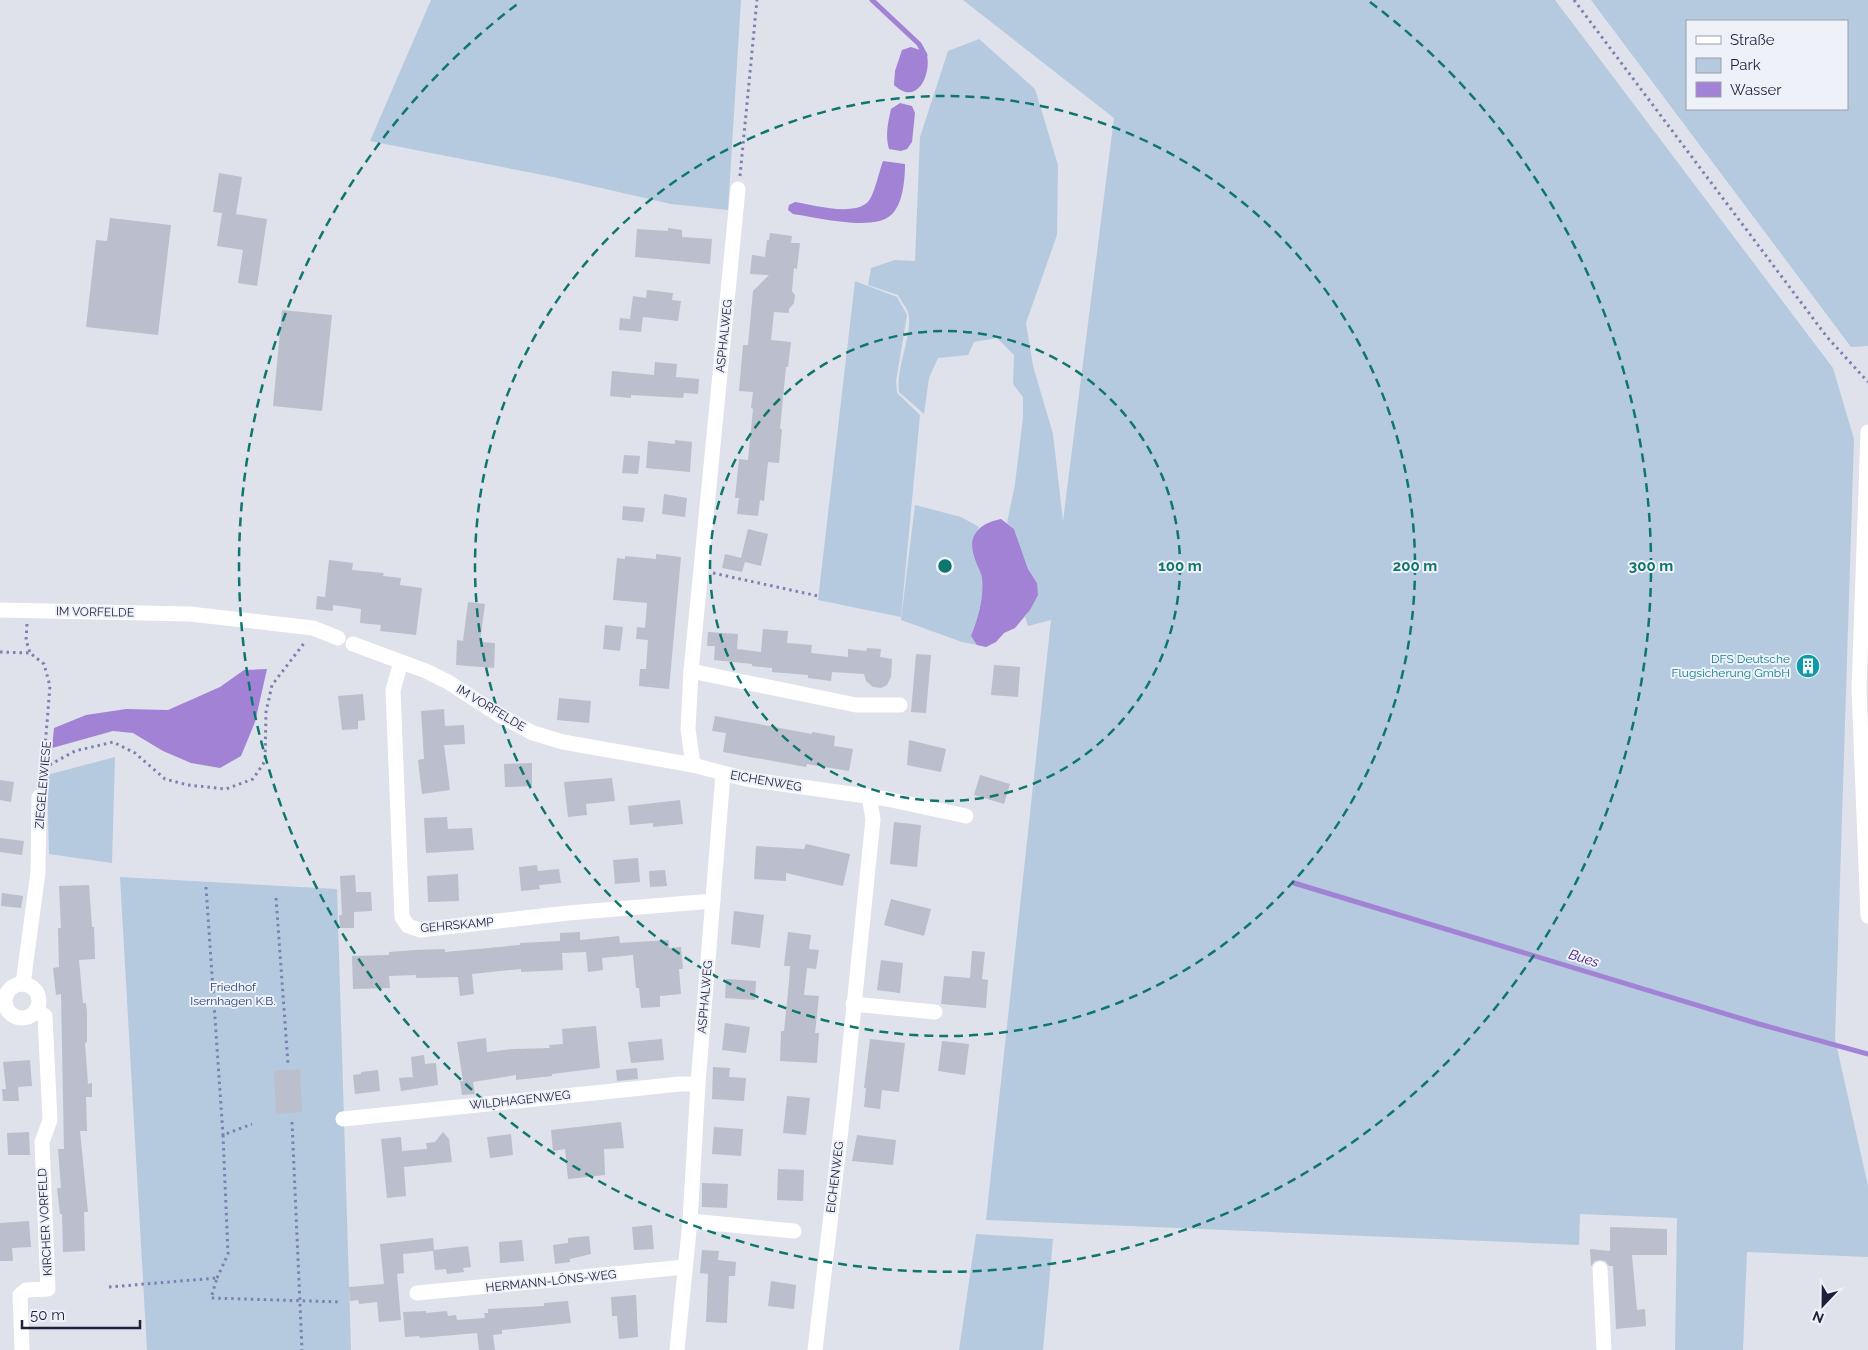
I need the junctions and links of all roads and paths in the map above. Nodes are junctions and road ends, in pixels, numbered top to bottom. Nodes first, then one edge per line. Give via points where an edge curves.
1 (757, 0) edge
2 (1574, 0) edge
3 (738, 189) joint
4 (1868, 382) edge
5 (1868, 432) edge
6 (700, 570) junction
7 (818, 596) dead end
8 (0, 610) edge
9 (29, 611) junction
10 (313, 628) junction
11 (338, 638) dead end
12 (352, 644) dead end
13 (0, 652) edge
14 (30, 653) junction
15 (400, 662) junction
16 (690, 672) junction
17 (900, 706) dead end
18 (693, 765) junction
19 (44, 768) junction
20 (723, 774) junction
21 (39, 797) joint
22 (869, 797) junction
23 (966, 816) dead end
24 (206, 888) dead end
25 (276, 898) dead end
26 (713, 901) junction
27 (1868, 916) edge
28 (23, 984) junction
29 (853, 1004) junction
30 (3, 1010) edge
31 (36, 1010) junction
32 (935, 1012) dead end
33 (288, 1064) dead end
34 (698, 1084) junction
35 (343, 1119) dead end
36 (292, 1122) dead end
37 (252, 1124) dead end
38 (223, 1135) junction
39 (690, 1221) junction
40 (794, 1230) dead end
41 (685, 1267) junction
42 (1600, 1269) dead end
43 (217, 1278) junction
44 (109, 1287) dead end
45 (417, 1294) dead end
46 (299, 1301) junction
47 (341, 1302) dead end
48 (22, 1350) edge
49 (302, 1350) edge
50 (678, 1350) edge
51 (815, 1350) edge
52 (1604, 1350) edge

1 - 3 path
2 - 4 path via 1827,337
3 - 6 street, ASPHALWEG
5 - 27 street via 1858,690
6 - 7 path
6 - 16 street, ASPHALWEG
8 - 9 street, IM VORFELDE
9 - 10 street, IM VORFELDE via 190,614
9 - 14 path via 26,640
10 - 11 street, IM VORFELDE
10 - 19 path via 272,685 266,712 264,761 253,779 226,789 165,779 135,753 113,742 75,751
12 - 15 street, IM VORFELDE
13 - 14 path
14 - 19 path, ZIEGELEIWIESE via 44,664 50,686
15 - 18 street, IM VORFELDE via 448,682 532,733 564,742
15 - 26 street, GEHRSKAMP via 393,690 402,917 408,926 420,930
16 - 17 street via 856,705
16 - 18 street, ASPHALWEG via 688,729
18 - 20 street, IM VORFELDE
19 - 21 path, ZIEGELEIWIESE
20 - 22 street, EICHENWEG
20 - 26 street, ASPHALWEG
21 - 28 street, ZIEGELEIWIESE via 38,872
22 - 23 street, EICHENWEG
22 - 29 street, EICHENWEG via 874,819
24 - 38 path
25 - 33 path
26 - 34 street, ASPHALWEG
28 - 30 street via 7,992
28 - 31 street via 36,993 39,1002
29 - 32 street
29 - 51 street, EICHENWEG
30 - 31 street via 21,1018
31 - 48 street, KIRCHER VORFELD via 45,1016 50,1120 42,1142 48,1289 26,1290 20,1295
34 - 35 street, WILDHAGENWEG
34 - 39 street, ASPHALWEG
36 - 46 path
37 - 38 path
38 - 43 path via 228,1254
39 - 40 street
39 - 41 street, ASPHALWEG
41 - 45 street, HERMANN-LÖNS-WEG
41 - 50 street, ASPHALWEG
42 - 52 street
43 - 44 path
43 - 46 path via 211,1298
46 - 47 path
46 - 49 path

